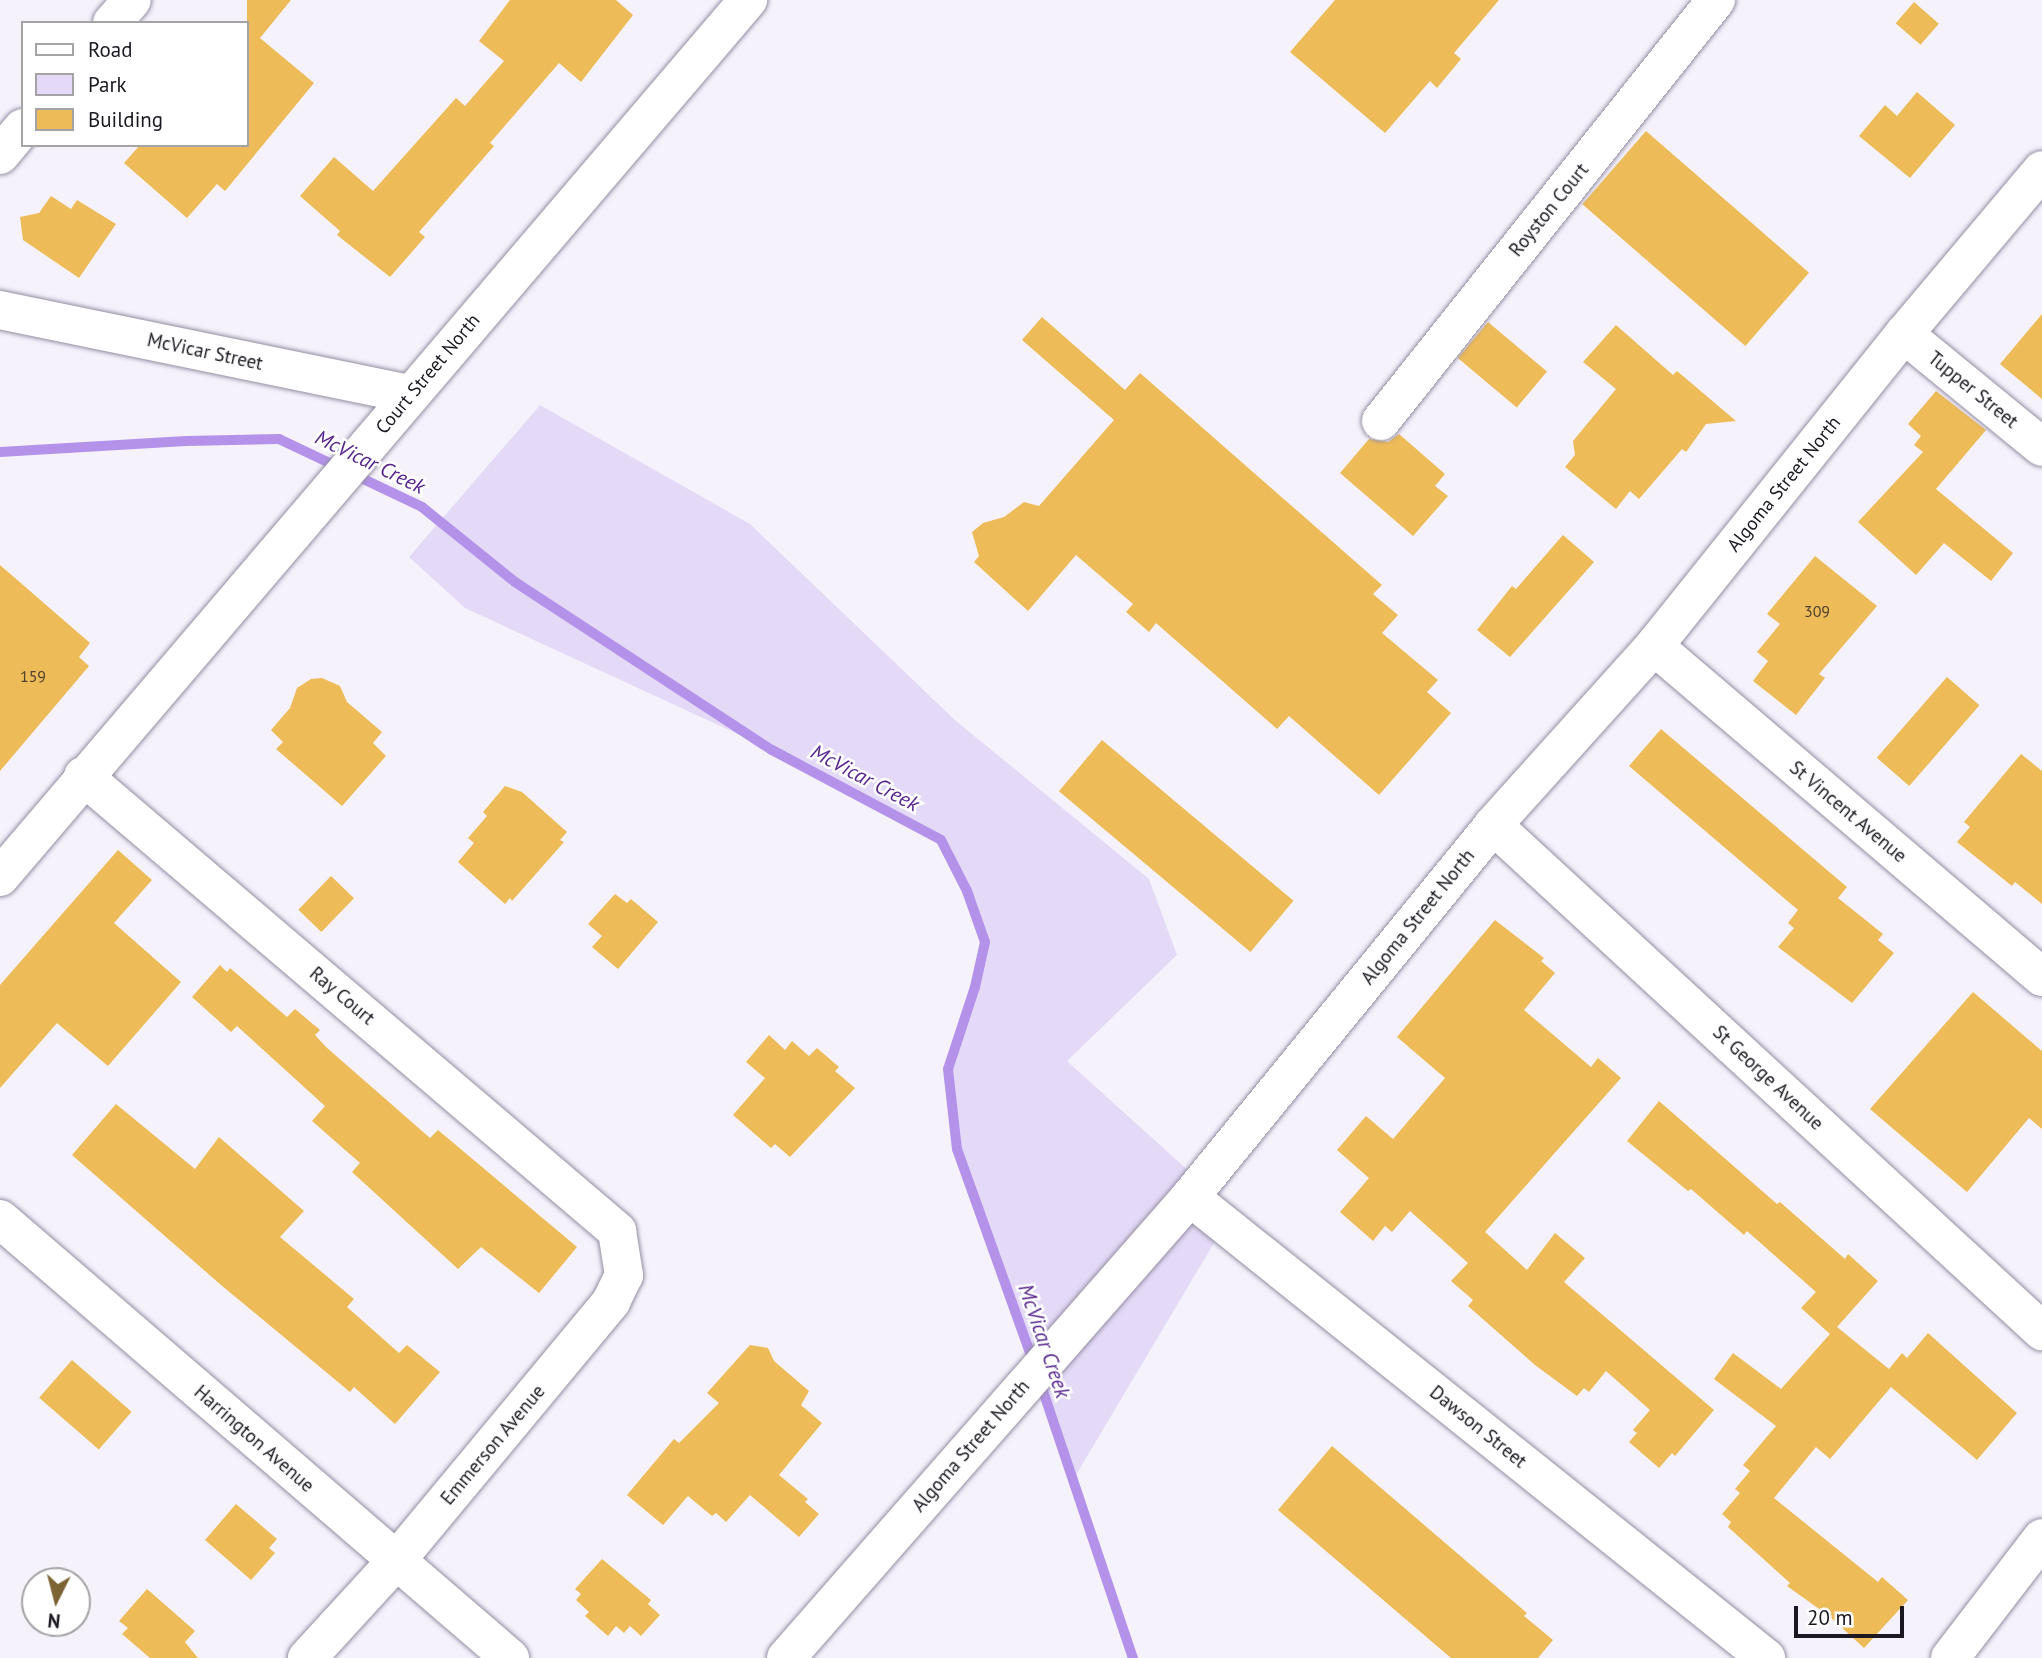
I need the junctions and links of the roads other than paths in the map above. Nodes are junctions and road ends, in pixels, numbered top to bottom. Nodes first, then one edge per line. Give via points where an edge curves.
1 (132, 0) edge
2 (1716, 0) edge
3 (737, 4) edge
4 (114, 21) edge
5 (21, 130) edge
6 (0, 155) edge
7 (2042, 170) edge
8 (0, 310) edge
9 (1904, 334) junction
10 (410, 394) junction
11 (1381, 421) dead end
12 (2042, 447) edge
13 (1654, 646) junction
14 (83, 776) junction
15 (1493, 825) junction
16 (0, 877) edge
17 (2042, 977) edge
18 (1190, 1196) junction
19 (600, 1216) joint
20 (0, 1219) edge
21 (2042, 1331) edge
22 (2042, 1538) edge
23 (396, 1562) junction
24 (307, 1658) edge
25 (510, 1658) edge
26 (786, 1658) edge
27 (1766, 1658) edge
28 (1950, 1658) edge

1 - 4 street
2 - 11 street, Royston Court
3 - 10 street, Court Street North
5 - 6 street
7 - 9 street, Algoma Street North
8 - 10 street, McVicar Street
9 - 12 street, Tupper Street
9 - 13 street, Algoma Street North
10 - 14 street, Court Street North
13 - 15 street, Algoma Street North
13 - 17 street, St Vincent Avenue
14 - 16 street, Court Street North
14 - 19 street, Ray Court
15 - 18 street, Algoma Street North
15 - 21 street, St George Avenue
18 - 26 street, Algoma Street North
18 - 27 street, Dawson Street
19 - 23 street, Emmerson Avenue via 617,1231 624,1275 611,1302
20 - 23 street, Harrington Avenue
22 - 28 street
23 - 24 street, Emmerson Avenue
23 - 25 street, Harrington Avenue

